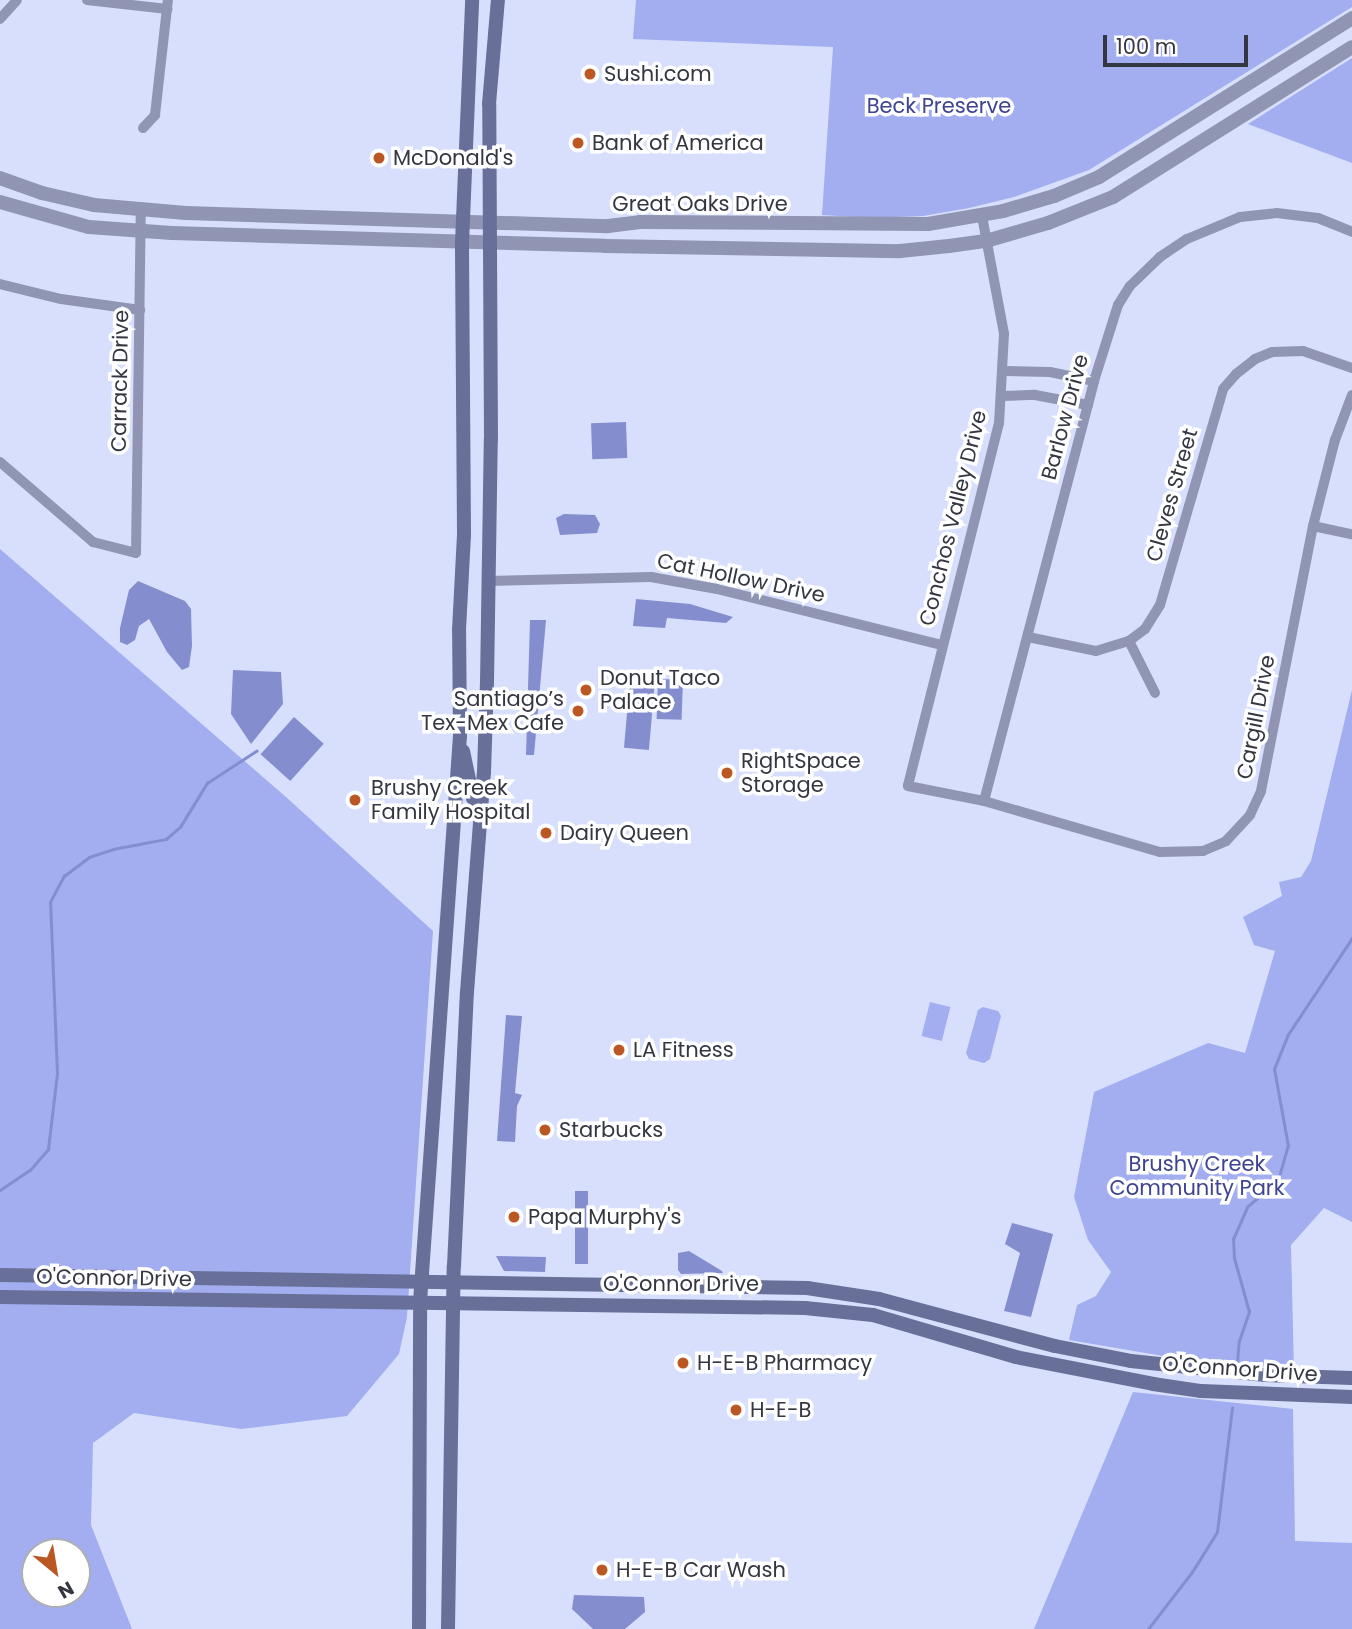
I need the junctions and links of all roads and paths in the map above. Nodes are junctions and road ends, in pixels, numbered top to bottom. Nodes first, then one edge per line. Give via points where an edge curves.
1 (17, 0) edge
2 (87, 0) edge
3 (472, 0) edge
4 (498, 0) edge
5 (168, 4) edge
6 (1352, 18) edge
7 (0, 19) edge
8 (1352, 47) edge
9 (143, 128) dead end
10 (0, 178) edge
11 (0, 202) edge
12 (141, 209) junction
13 (982, 216) junction
14 (310, 217) junction
15 (464, 220) junction
16 (490, 223) junction
17 (142, 231) junction
18 (1352, 232) edge
19 (310, 238) junction
20 (986, 241) junction
21 (462, 243) junction
22 (489, 244) junction
23 (0, 284) edge
24 (140, 310) junction
25 (1352, 368) edge
26 (1004, 371) junction
27 (1094, 381) junction
28 (1352, 395) edge
29 (1002, 396) junction
30 (1088, 405) junction
31 (0, 462) edge
32 (1313, 526) junction
33 (1352, 534) edge
34 (487, 582) junction
35 (1028, 637) junction
36 (1129, 642) junction
37 (941, 645) junction
38 (1155, 693) dead end
39 (460, 735) junction
40 (908, 786) joint
41 (984, 801) junction
42 (481, 808) junction
43 (452, 818) junction
44 (477, 855) junction
45 (0, 1275) edge
46 (422, 1283) junction
47 (453, 1284) junction
48 (664, 1284) junction
49 (797, 1287) junction
50 (0, 1297) edge
51 (420, 1302) junction
52 (454, 1303) junction
53 (588, 1305) junction
54 (663, 1305) junction
55 (1352, 1378) edge
56 (1352, 1397) edge
57 (419, 1629) edge
58 (448, 1629) edge

1 - 7 street
2 - 5 street
3 - 15 main road
4 - 16 main road via 490,77
5 - 9 street via 155,115
6 - 13 street, Great Oaks Drive via 1099,177 1054,196
8 - 20 street, Great Oaks Drive via 1113,197
10 - 12 street, Great Oaks Drive via 94,205
11 - 17 street, Great Oaks Drive via 89,227
12 - 14 street, Great Oaks Drive
12 - 17 street, Carrack Drive
13 - 16 street, Great Oaks Drive via 895,226
13 - 20 street, Conchos Valley Drive
14 - 15 street, Great Oaks Drive
14 - 19 street
15 - 16 street, Great Oaks Drive
15 - 21 main road
16 - 22 main road
17 - 19 street, Great Oaks Drive
17 - 24 street, Carrack Drive
18 - 27 street, Barlow Drive via 1318,218 1277,213 1240,217 1187,239 1130,286 1118,305
19 - 21 street, Great Oaks Drive
20 - 22 street, Great Oaks Drive via 900,251
20 - 26 street, Conchos Valley Drive via 1002,324
21 - 22 street, Great Oaks Drive
21 - 39 main road
22 - 34 main road
23 - 24 street via 61,299
24 - 31 street, Carrack Drive via 136,553 93,542
25 - 36 street, Cleves Street via 1303,351 1272,352 1255,359 1223,389 1160,605 1145,629
26 - 27 street via 1050,372
26 - 29 street, Conchos Valley Drive
27 - 30 street, Barlow Drive
28 - 32 street, Cargill Drive
29 - 30 street via 1035,395
29 - 37 street, Conchos Valley Drive
30 - 35 street, Barlow Drive
32 - 33 street
32 - 41 street, Cargill Drive via 1261,792 1250,815 1226,841 1203,850 1160,852
34 - 37 street, Cat Hollow Drive via 651,576
34 - 42 main road
35 - 36 street via 1096,651
35 - 41 street, Barlow Drive
36 - 38 street
37 - 40 street, Conchos Valley Drive
39 - 42 main road via 473,798
39 - 43 main road
40 - 41 street, Cargill Drive
42 - 44 main road
43 - 44 main road via 470,828
43 - 46 main road
44 - 47 main road
45 - 46 main road, O'Connor Drive
46 - 47 main road, O'Connor Drive
46 - 51 main road
47 - 48 main road, O'Connor Drive
47 - 52 main road
48 - 49 main road, O'Connor Drive
48 - 53 main road via 657,1295 618,1297
49 - 54 main road via 761,1293 679,1293
49 - 55 main road, O'Connor Drive via 879,1299 1055,1346 1131,1360 1265,1375
50 - 51 main road, O'Connor Drive
51 - 52 main road, O'Connor Drive
51 - 57 main road
52 - 53 main road, O'Connor Drive
52 - 58 main road
53 - 54 main road, O'Connor Drive
54 - 56 main road, O'Connor Drive via 771,1306 873,1315 1016,1357 1153,1384 1216,1392

